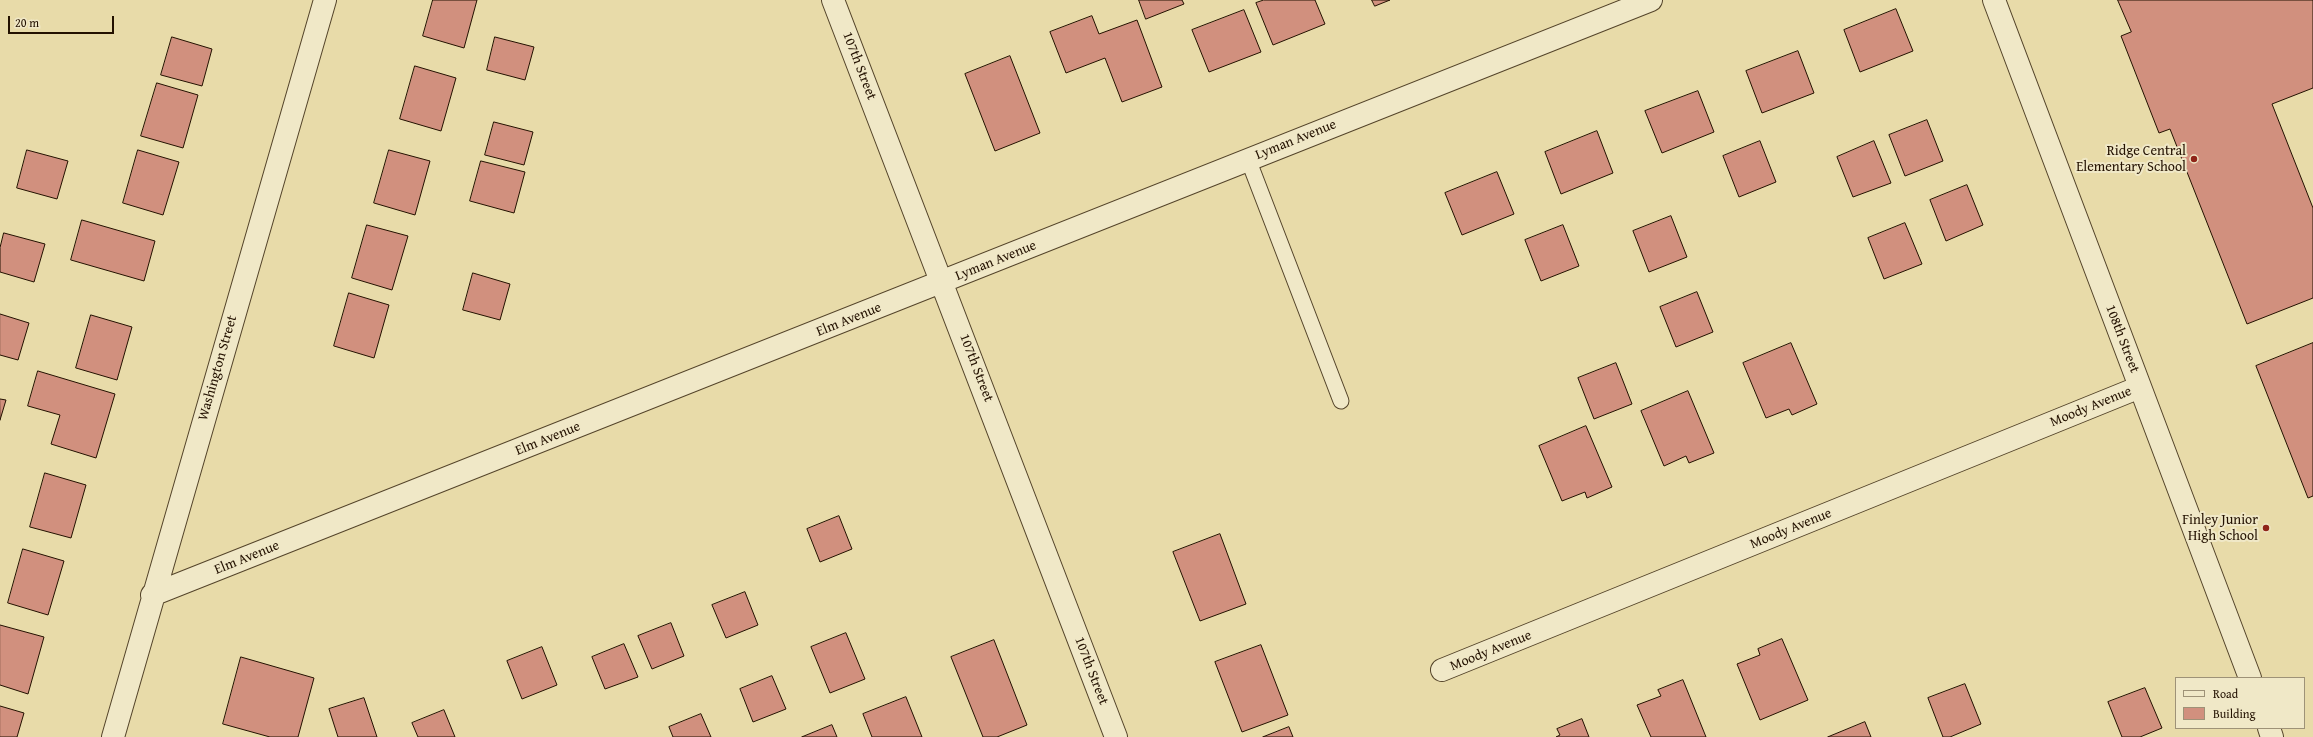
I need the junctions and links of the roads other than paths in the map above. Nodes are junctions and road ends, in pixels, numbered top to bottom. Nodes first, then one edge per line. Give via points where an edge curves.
1 (324, 0) edge
2 (834, 0) edge
3 (1651, 0) edge
4 (1994, 0) edge
5 (1248, 159) junction
6 (943, 282) junction
7 (2140, 387) junction
8 (1340, 401) dead end
9 (152, 595) junction
10 (1442, 670) dead end
11 (2250, 677) edge
12 (113, 737) edge
13 (1116, 737) edge

1 - 9 street, Washington Street
2 - 6 street, 107th Street
3 - 5 street, Lyman Avenue
4 - 7 street, 108th Street
5 - 6 street, Lyman Avenue
5 - 8 lane
6 - 9 street, Elm Avenue
6 - 13 street, 107th Street
7 - 10 street, Moody Avenue
7 - 11 street, 108th Street
9 - 12 street, Washington Street

